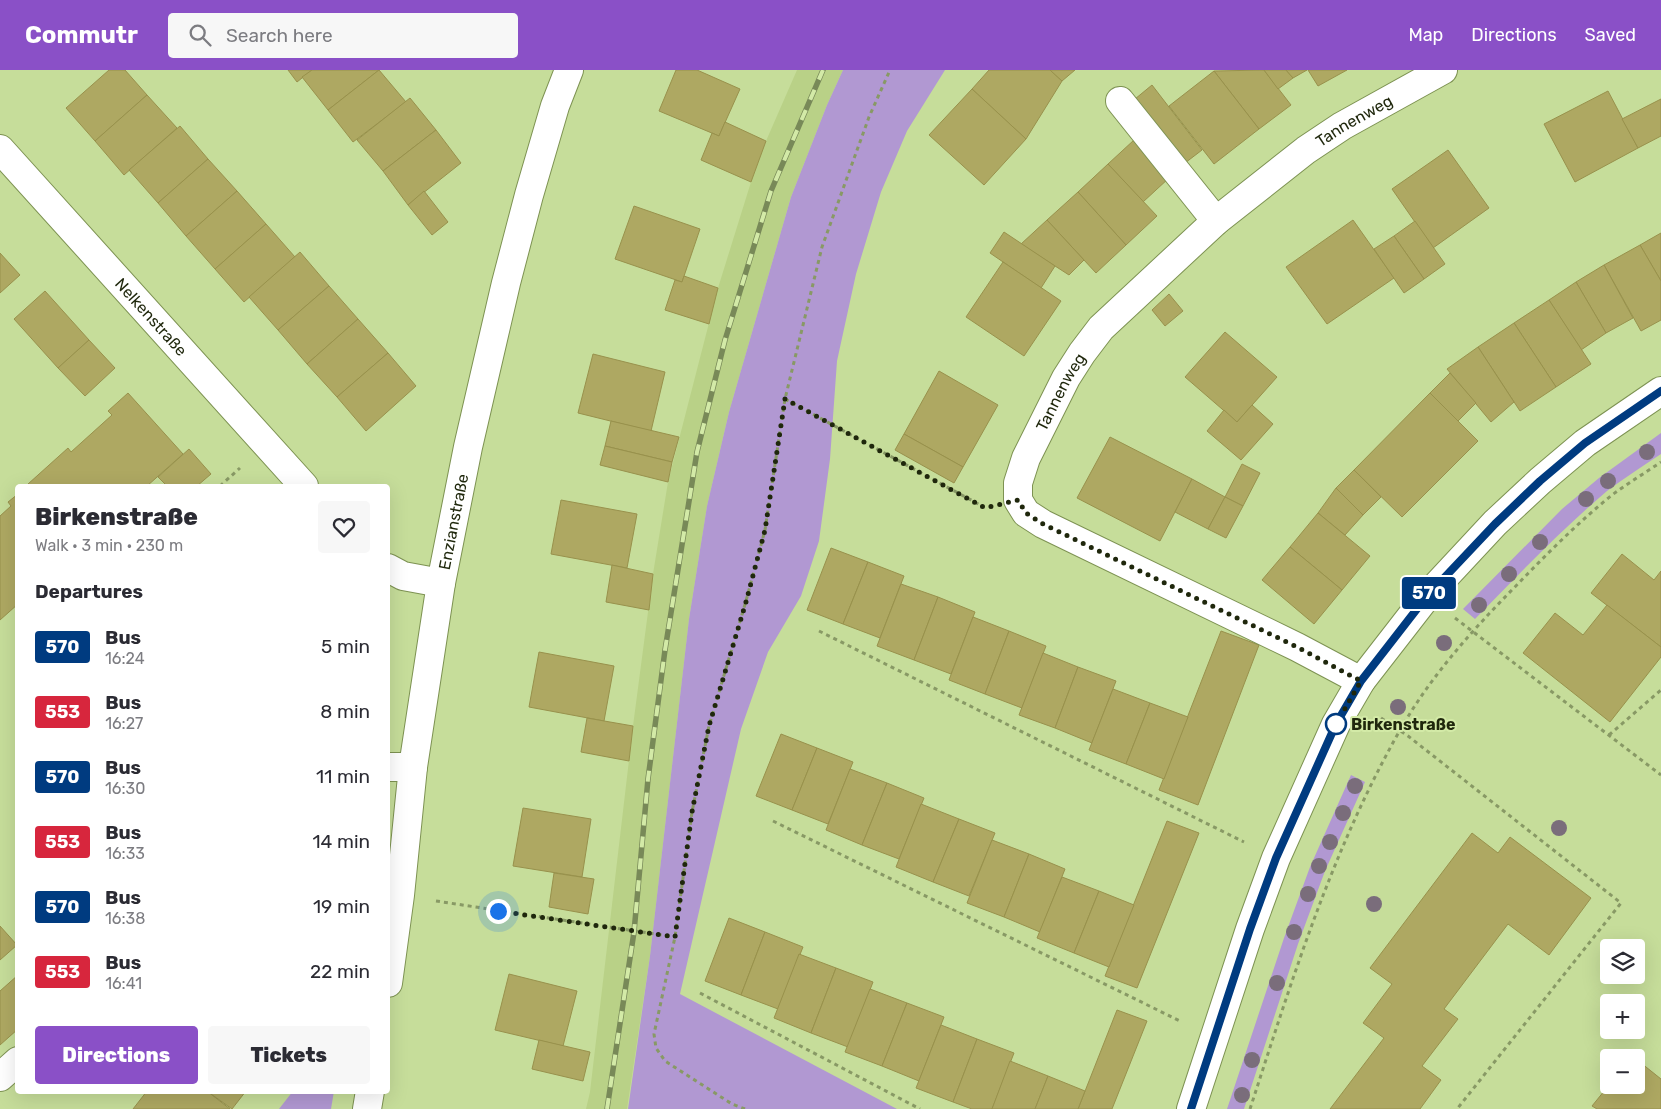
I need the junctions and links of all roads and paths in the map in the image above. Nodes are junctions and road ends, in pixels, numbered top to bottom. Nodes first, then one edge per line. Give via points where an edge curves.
1 (569, 70) edge
2 (890, 70) edge
3 (1444, 70) edge
4 (1120, 101) dead end
5 (0, 148) edge
6 (1216, 221) junction
7 (1661, 391) edge
8 (785, 399) junction
9 (1661, 462) edge
10 (302, 484) edge
11 (1018, 500) junction
12 (390, 569) edge
13 (442, 582) junction
14 (1427, 596) junction
15 (819, 631) dead end
16 (1472, 631) junction
17 (1356, 690) junction
18 (1661, 690) edge
19 (1400, 730) junction
20 (1610, 735) junction
21 (400, 767) edge
22 (1661, 776) edge
23 (773, 821) dead end
24 (1276, 858) junction
25 (400, 895) junction
26 (675, 937) junction
27 (390, 969) edge
28 (700, 993) dead end
29 (1214, 1038) junction
30 (15, 1064) edge
31 (0, 1077) edge
32 (370, 1094) edge
33 (367, 1109) edge
34 (744, 1109) edge
35 (920, 1109) edge
36 (1191, 1109) edge
37 (1250, 1109) edge
38 (1457, 1109) edge

1 - 13 street, Enzianstraße via 555,106 506,283 468,447
2 - 8 path via 869,117 822,246
3 - 6 street, Tannenweg via 1323,138
4 - 6 street
5 - 10 street, Nelkenstraße
6 - 11 street, Tannenweg via 1126,303 1082,353 1026,458 1018,483
7 - 14 street via 1585,443 1540,481
8 - 11 path via 985,508
8 - 26 path via 765,530 707,736 692,812
9 - 16 path via 1613,495 1578,525
11 - 17 street via 1026,513 1043,524 1297,647
12 - 13 street via 403,576
13 - 21 street, Enzianstraße
14 - 16 path
14 - 17 street
15 - 24 path
16 - 19 path
16 - 20 path
17 - 19 path
17 - 24 street via 1336,724
18 - 20 path
19 - 37 path via 1370,786 1332,873
19 - 38 path via 1621,903
20 - 22 path
21 - 25 street, Enzianstraße
23 - 29 path
24 - 29 street
25 - 26 path
25 - 27 street, Enzianstraße
26 - 34 path via 654,1034 656,1048 665,1062
28 - 35 path
29 - 36 street
30 - 31 street
32 - 33 street

